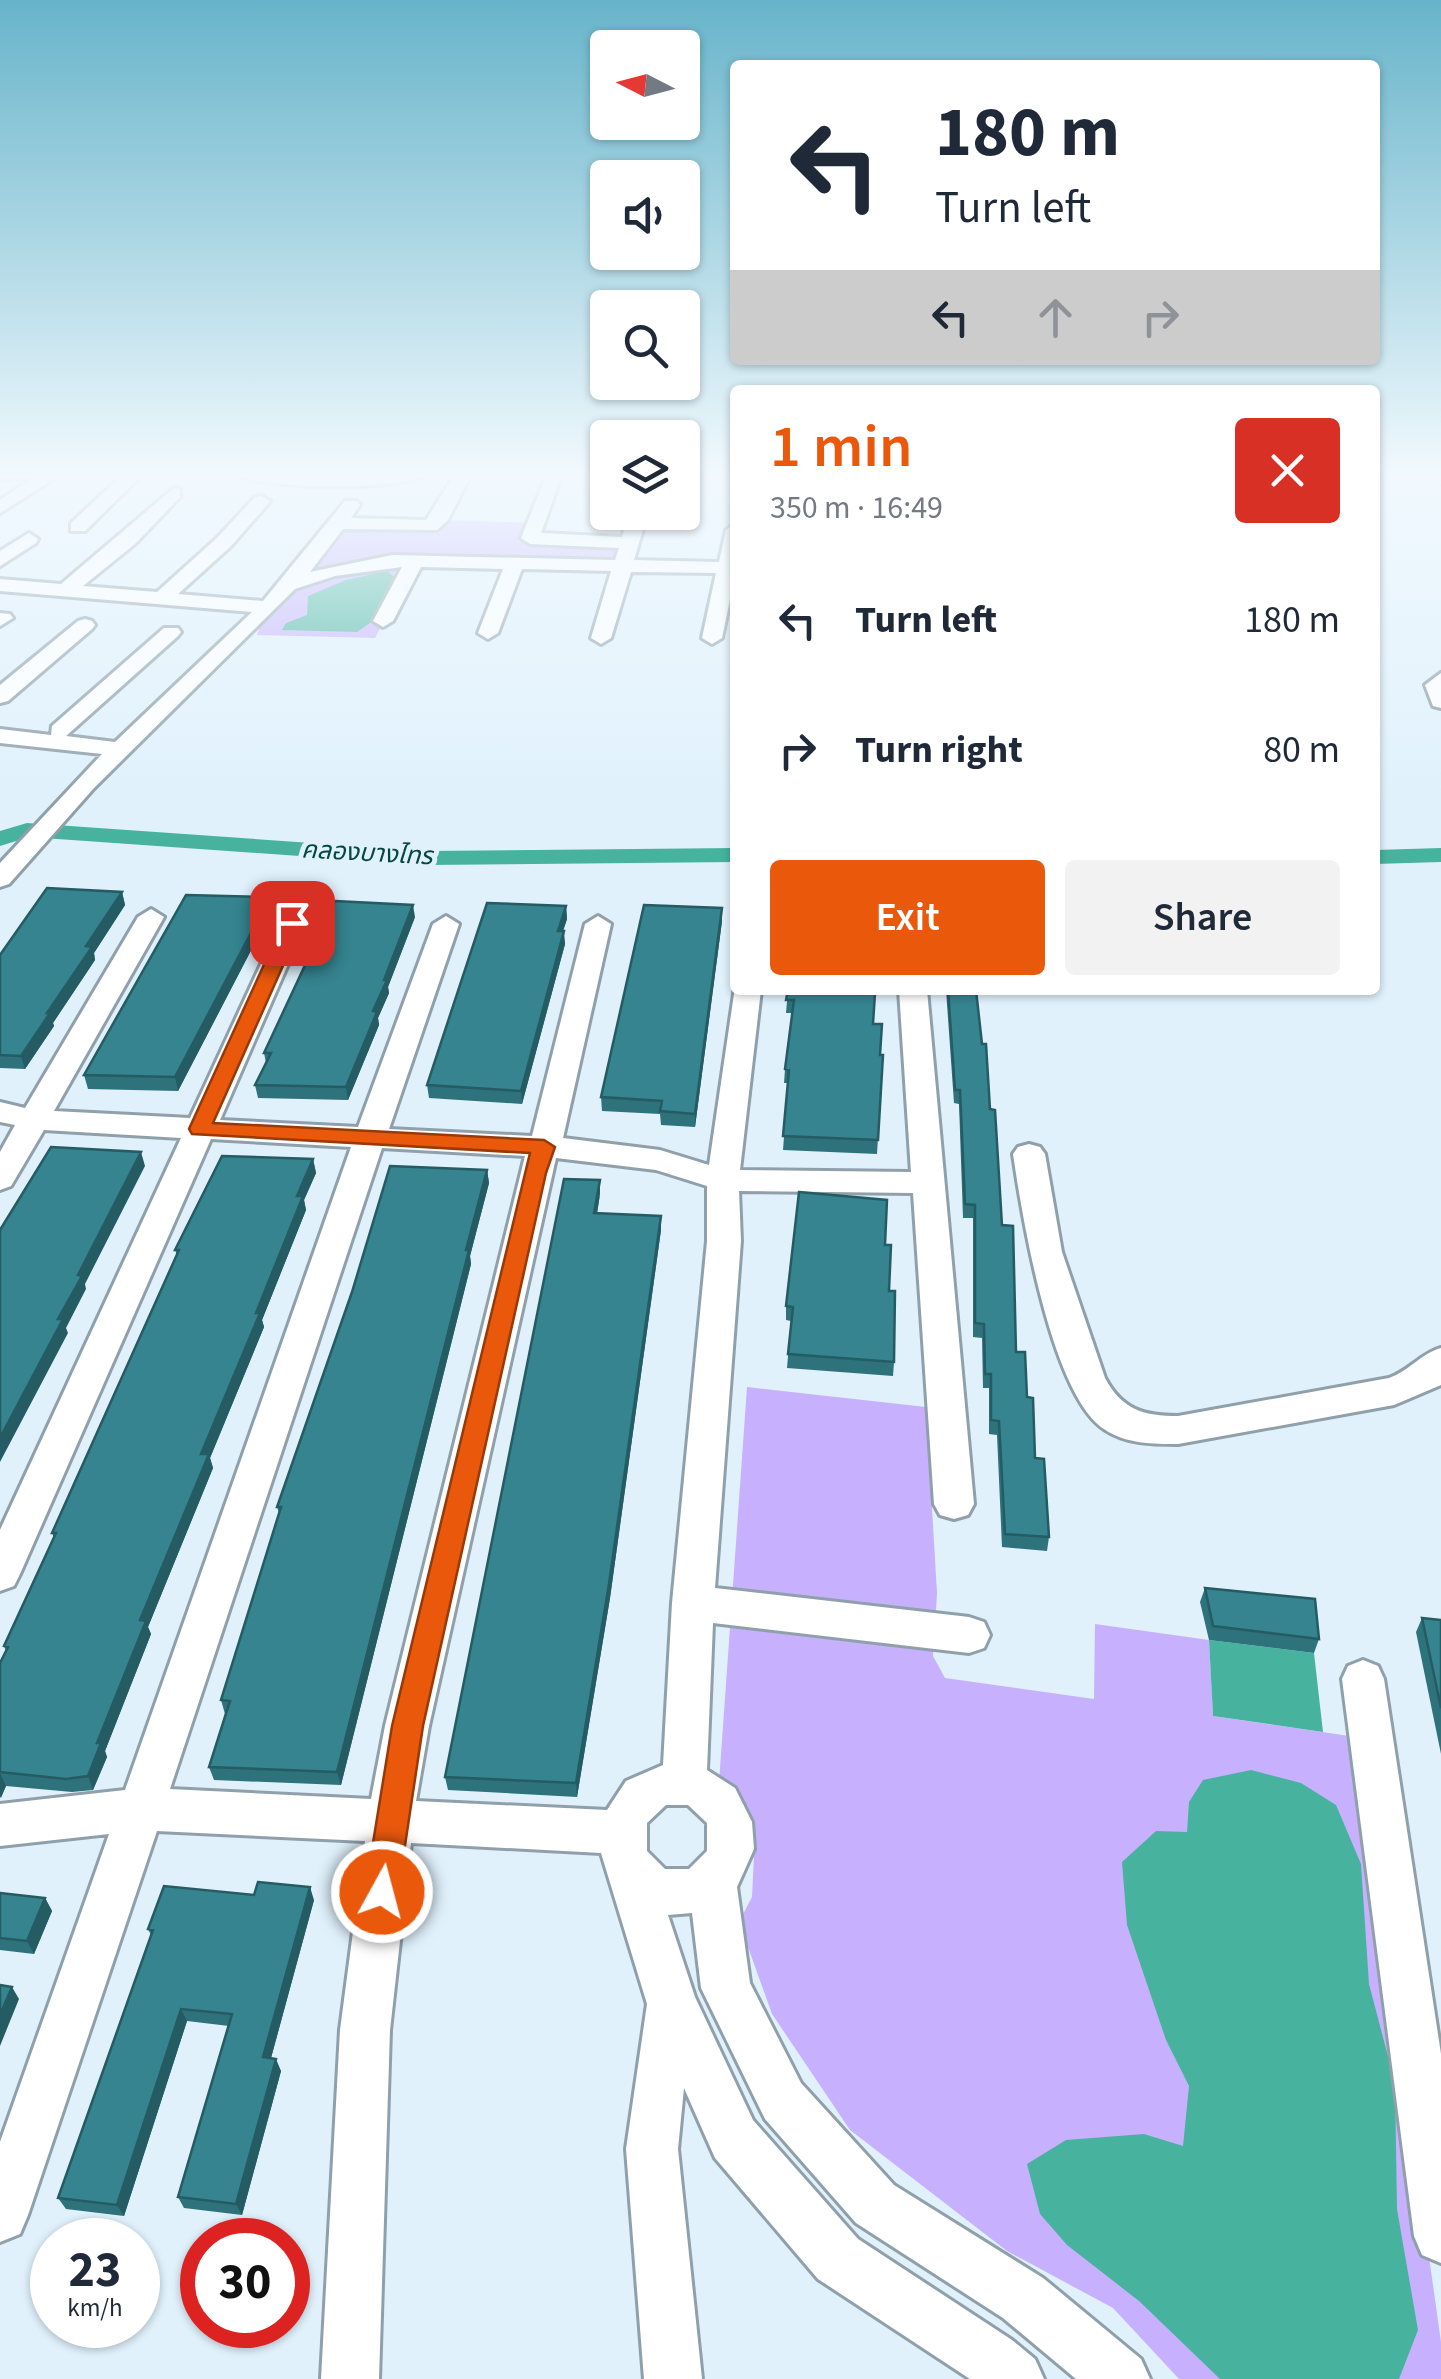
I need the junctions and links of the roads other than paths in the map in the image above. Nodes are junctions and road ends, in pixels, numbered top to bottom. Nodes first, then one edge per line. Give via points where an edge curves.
1 (76, 582) edge
2 (180, 582) edge
3 (290, 582) edge
4 (302, 582) edge
5 (404, 582) edge
6 (507, 582) edge
7 (617, 582) edge
8 (728, 582) edge
9 (0, 585) edge
10 (287, 586) junction
11 (66, 590) junction
12 (162, 598) junction
13 (266, 607) junction
14 (383, 621) dead end
15 (85, 625) dead end
16 (172, 632) dead end
17 (488, 633) dead end
18 (601, 638) dead end
19 (712, 638) dead end
20 (1441, 680) edge
21 (0, 696) edge
22 (1441, 702) edge
23 (6, 733) edge
24 (119, 748) junction
25 (0, 760) edge
26 (7, 869) edge
27 (150, 917) dead end
28 (292, 923) dead end
29 (446, 924) dead end
30 (598, 924) dead end
31 (746, 995) edge
32 (913, 995) edge
33 (0, 1112) edge
34 (34, 1120) junction
35 (200, 1129) junction
36 (370, 1138) junction
37 (544, 1147) junction
38 (1029, 1154) dead end
39 (0, 1179) edge
40 (723, 1180) junction
41 (929, 1183) junction
42 (1441, 1361) edge
43 (954, 1504) dead end
44 (0, 1574) edge
45 (693, 1603) junction
46 (968, 1635) dead end
47 (1364, 1679) dead end
48 (684, 1785) junction
49 (143, 1810) junction
50 (390, 1822) junction
51 (0, 1825) edge
52 (626, 1852) junction
53 (712, 1879) junction
54 (672, 2004) junction
55 (0, 2215) edge
56 (1441, 2236) edge
57 (350, 2379) edge
58 (672, 2379) edge
59 (1015, 2379) edge
60 (1121, 2379) edge

1 - 11 street
2 - 12 street
3 - 10 street
4 - 10 street
5 - 14 street
6 - 17 street
7 - 18 street
8 - 19 street
9 - 11 street
10 - 13 street
11 - 12 street
12 - 13 street
13 - 24 street
15 - 21 street
16 - 23 street via 71,732
20 - 22 street
23 - 24 street
23 - 25 street
24 - 26 street
27 - 34 street
28 - 35 street
29 - 36 street
30 - 37 street
31 - 40 street
32 - 41 street
33 - 34 street
34 - 35 street
34 - 39 street
35 - 36 street
35 - 44 street
36 - 37 street
36 - 49 street
37 - 40 street via 660,1160
37 - 50 street
38 - 42 street via 1045,1252 1087,1378 1117,1420 1144,1430 1228,1424 1394,1391
40 - 41 street
40 - 45 street via 724,1241
41 - 43 street
45 - 46 street
45 - 48 street
47 - 56 street
48 - 52 street via 662,1786 628,1812
48 - 53 street via 705,1790 732,1822 727,1863
49 - 50 street
49 - 51 street
49 - 55 street
50 - 52 street
50 - 57 street via 365,2030
52 - 53 street via 648,1886 692,1890
52 - 54 street
53 - 60 street via 726,1988 783,2102 876,2204 1023,2298
54 - 58 street via 652,2149
54 - 59 street via 734,2139 838,2259

